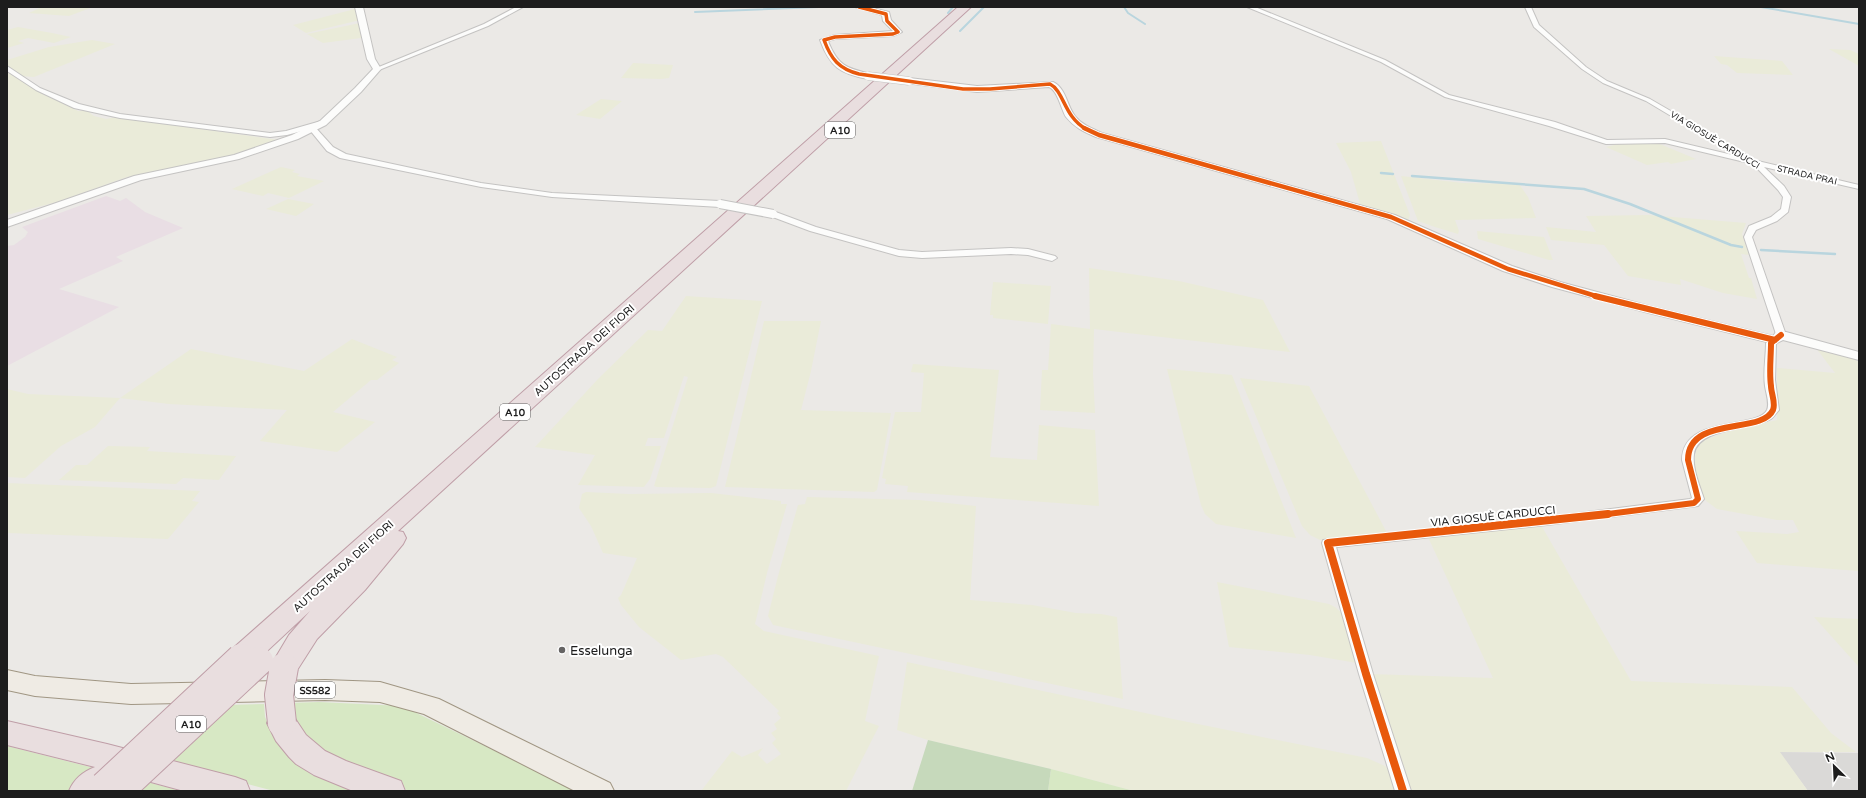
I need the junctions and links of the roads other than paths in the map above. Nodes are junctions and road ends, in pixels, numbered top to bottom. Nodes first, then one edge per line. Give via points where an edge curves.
1 (359, 7) edge
2 (520, 7) edge
3 (859, 7) edge
4 (965, 7) edge
5 (974, 7) edge
6 (1250, 7) edge
7 (1528, 7) edge
8 (7, 68) edge
9 (377, 69) junction
10 (323, 123) junction
11 (314, 128) junction
12 (1754, 162) junction
13 (1859, 187) edge
14 (7, 224) edge
15 (1052, 258) dead end
16 (1778, 338) junction
17 (1859, 356) edge
18 (261, 662) junction
19 (7, 680) edge
20 (7, 733) edge
21 (104, 788) edge
22 (235, 791) edge
23 (390, 791) edge
24 (602, 791) edge
25 (1403, 791) edge

1 - 9 street via 372,59
2 - 9 street via 486,26
3 - 16 street, bridge via 886,14 887,21 898,32 824,40 834,62 851,72 977,89 1050,84 1056,87 1073,121 1099,134 1391,217 1524,274 1628,304
4 - 18 highway, AUTOSTRADA DEI FIORI / A10
5 - 18 highway, AUTOSTRADA DEI FIORI / A10 via 394,538 356,582 299,640
6 - 12 street, STRADA PRAI via 1388,63 1425,86 1447,96 1552,124 1606,142 1665,141
7 - 12 street, VIA GIOSUÈ CARDUCCI via 1536,26 1584,68 1605,82 1648,100
8 - 10 street via 70,104 120,116 270,135
9 - 10 street
10 - 11 street
11 - 14 street via 236,157 138,178
11 - 15 street, bridge via 330,149 344,156 481,185 560,196 720,204 773,214 813,229 899,253 922,255 1011,251
12 - 13 street, STRADA PRAI
12 - 16 street, VIA GIOSUÈ CARDUCCI via 1787,197 1785,210 1774,219 1752,228 1748,237
16 - 17 street
16 - 25 street, VIA GIOSUÈ CARDUCCI via 1771,343 1773,410 1770,416 1720,429 1693,442 1688,460 1698,499 1694,503 1328,543
18 - 21 highway, AUTOSTRADA DEI FIORI / A10, bridge
18 - 21 highway, AUTOSTRADA DEI FIORI / A10, bridge via 182,711
18 - 23 highway, bridge via 279,684 278,698 282,723 294,742 307,755 323,764
19 - 24 main road, SS582 via 35,686 131,694 326,690 380,692 430,706
20 - 22 highway

